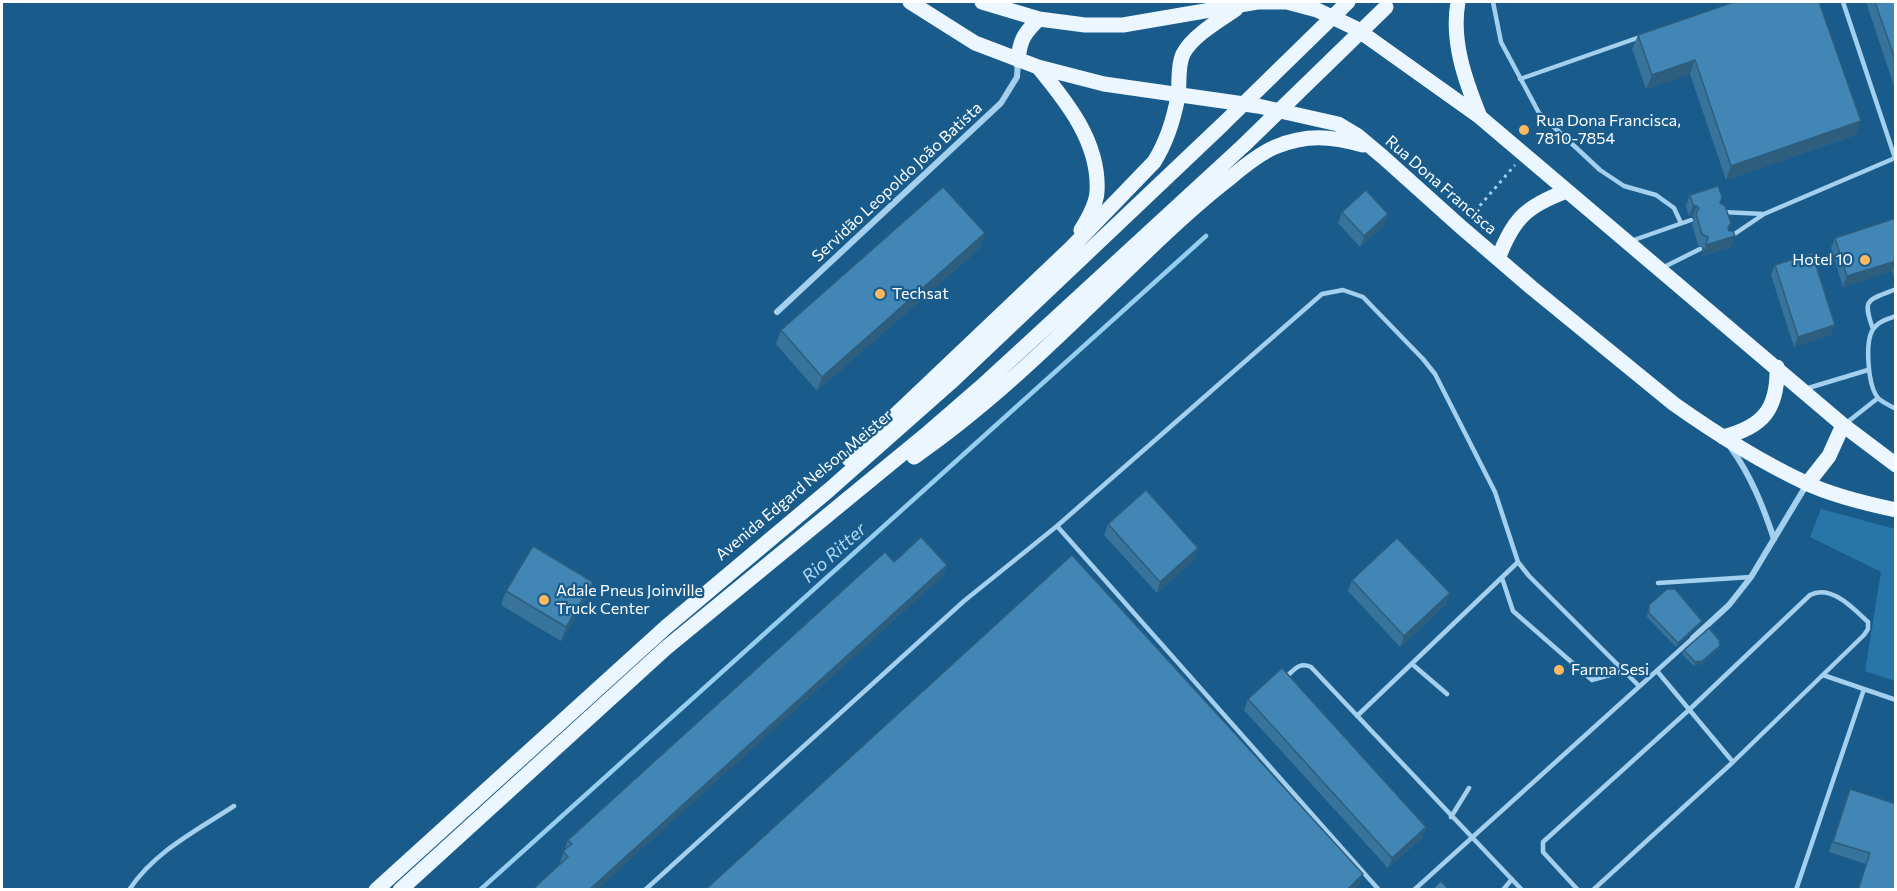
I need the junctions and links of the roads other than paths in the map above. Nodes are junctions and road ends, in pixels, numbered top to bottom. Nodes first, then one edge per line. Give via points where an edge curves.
1 (910, 2) edge
2 (982, 2) edge
3 (1258, 2) edge
4 (1348, 2) edge
5 (1458, 2) edge
6 (1493, 2) edge
7 (1843, 2) edge
8 (1389, 4) edge
9 (1241, 5) junction
10 (1038, 20) junction
11 (1647, 35) edge
12 (1018, 60) junction
13 (1038, 68) junction
14 (1520, 79) junction
15 (1178, 95) junction
16 (1480, 117) junction
17 (1370, 146) junction
18 (1895, 157) edge
19 (1567, 191) junction
20 (1720, 212) edge
21 (1764, 214) junction
22 (1691, 220) dead end
23 (1681, 223) junction
24 (1728, 238) edge
25 (1628, 243) junction
26 (1071, 248) junction
27 (1700, 249) dead end
28 (1498, 259) junction
29 (1659, 269) junction
30 (1896, 289) edge
31 (777, 312) dead end
32 (1896, 316) edge
33 (1873, 329) junction
34 (1777, 368) junction
35 (1868, 370) junction
36 (1803, 390) junction
37 (1878, 398) junction
38 (1896, 410) edge
39 (1843, 425) junction
40 (1724, 437) junction
41 (1896, 465) edge
42 (1807, 484) junction
43 (1896, 510) edge
44 (832, 512) junction
45 (1057, 526) junction
46 (1774, 539) junction
47 (1518, 562) junction
48 (735, 568) junction
49 (1751, 577) junction
50 (1502, 578) junction
51 (1658, 583) dead end
52 (1693, 638) joint
53 (1412, 664) junction
54 (1624, 671) junction
55 (1657, 671) junction
56 (1823, 675) junction
57 (1286, 677) edge
58 (1639, 687) junction
59 (1864, 689) junction
60 (1447, 694) dead end
61 (1896, 700) edge
62 (1690, 709) junction
63 (1357, 716) junction
64 (1733, 762) junction
65 (1469, 788) dead end
66 (234, 806) dead end
67 (1450, 817) junction
68 (1471, 838) junction
69 (1512, 879) junction
70 (129, 890) edge
71 (376, 890) edge
72 (400, 890) edge
73 (645, 890) edge
74 (1379, 890) edge
75 (1414, 890) edge
76 (1503, 890) edge
77 (1522, 890) edge
78 (1578, 890) edge
79 (1593, 890) edge
80 (1796, 890) edge

1 - 12 main road, Rua Dona Francisca via 975,43
2 - 10 main road
3 - 9 main road
3 - 16 main road via 1287,2 1317,10 1355,28
4 - 48 main road, Avenida Edgard Nelson Meister, bridge via 942,391
5 - 16 main road via 1455,21 1459,52
6 - 14 lane via 1501,42
7 - 18 lane
8 - 44 main road, bridge via 1244,146 973,394
9 - 10 main road via 1123,25
9 - 15 main road via 1199,36 1183,54
10 - 12 main road via 1023,36
11 - 14 lane
12 - 13 main road, Rua Dona Francisca
12 - 31 street, Servidão Leopoldo João Batista via 1017,77 1001,103
13 - 15 main road, Rua Dona Francisca via 1104,84
13 - 26 main road via 1080,123 1095,162 1097,193 1090,216
14 - 23 lane via 1539,113 1600,170 1624,186 1656,195 1674,208
15 - 17 main road, Rua Dona Francisca via 1258,106 1338,124
15 - 26 main road via 1162,150 1154,162
16 - 19 main road
17 - 28 main road, Rua Dona Francisca
17 - 44 main road via 1335,137 1305,139 1274,148 1243,167 1178,222 981,407
18 - 21 lane
19 - 25 main road
19 - 28 main road via 1543,200 1522,215 1507,235
20 - 21 lane
21 - 24 lane
22 - 23 lane
23 - 25 lane
25 - 29 main road
26 - 48 main road
27 - 29 lane
28 - 40 main road, Rua Dona Francisca via 1674,404
29 - 34 main road
30 - 33 lane via 1868,302 1866,309
32 - 33 lane
33 - 35 lane
34 - 36 main road
34 - 40 main road via 1778,387 1772,406 1759,422
35 - 36 lane
35 - 37 lane
36 - 39 main road
37 - 38 lane
37 - 39 lane
39 - 41 main road
39 - 42 main road via 1829,456
40 - 42 main road, Rua Dona Francisca
40 - 46 street via 1750,477
42 - 43 main road, Rua Dona Francisca
42 - 46 street
44 - 72 main road via 666,648
45 - 47 lane via 1322,294 1343,290 1363,297 1435,374 1495,492
45 - 73 lane via 964,600
45 - 74 lane
46 - 49 street
47 - 50 lane
47 - 54 lane
48 - 71 main road, Avenida Edgard Nelson Meister
49 - 51 lane
49 - 52 street via 1729,605
50 - 53 lane
50 - 54 lane via 1513,611 1592,680
52 - 55 lane
53 - 60 lane
53 - 63 lane
54 - 58 lane
55 - 58 lane
55 - 62 lane
56 - 59 lane
56 - 62 lane via 1868,629 1868,622 1851,606 1826,591 1810,596
56 - 64 lane
57 - 63 lane via 1298,666 1311,667
58 - 68 lane
59 - 61 lane
59 - 80 lane
62 - 64 lane
62 - 78 lane via 1543,842 1543,852
63 - 67 lane
64 - 79 lane
65 - 67 lane
66 - 70 lane via 162,852
67 - 68 lane
68 - 69 lane
68 - 75 lane
69 - 76 lane
69 - 77 lane

